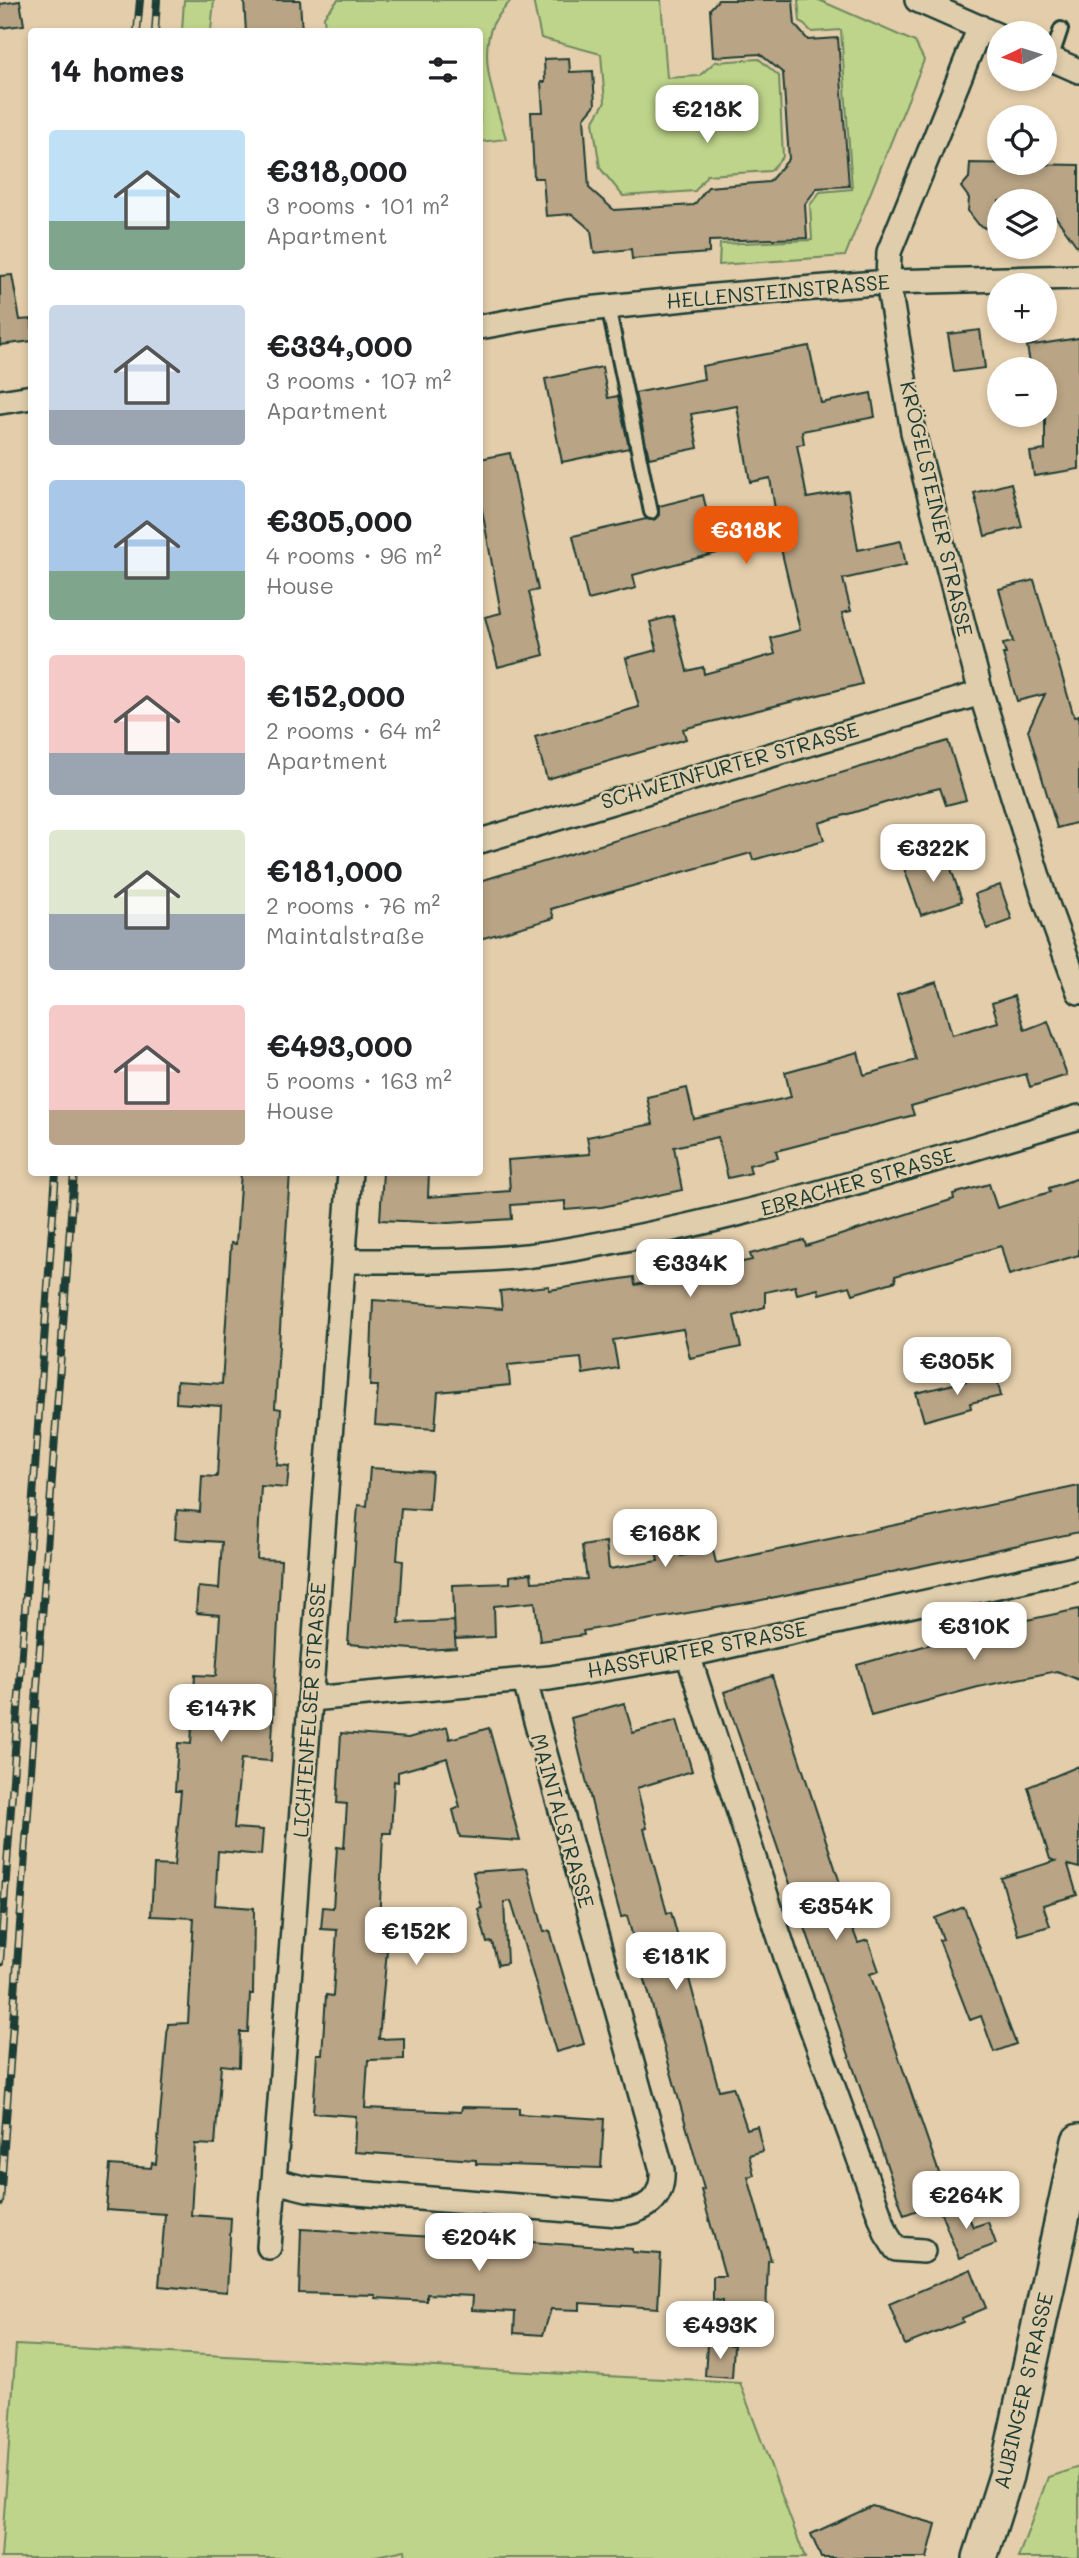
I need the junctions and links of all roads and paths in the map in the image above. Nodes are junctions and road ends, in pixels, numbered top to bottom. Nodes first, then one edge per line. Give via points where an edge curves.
1 (917, 0) edge
2 (1061, 29) dead end
3 (987, 30) edge
4 (987, 38) edge
5 (1057, 38) edge
6 (1057, 61) edge
7 (1079, 71) edge
8 (1079, 277) edge
9 (888, 282) junction
10 (608, 306) junction
11 (483, 327) edge
12 (28, 398) edge
13 (0, 402) edge
14 (650, 512) dead end
15 (981, 693) junction
16 (483, 840) edge
17 (1079, 992) edge
18 (1079, 1117) edge
19 (350, 1176) edge
20 (343, 1261) junction
21 (1079, 1568) edge
22 (688, 1655) junction
23 (524, 1682) junction
24 (310, 1699) junction
25 (1077, 2162) edge
26 (275, 2180) junction
27 (269, 2247) dead end
28 (923, 2251) dead end
29 (981, 2558) edge

1 - 3 street
2 - 5 lane
4 - 9 street, KRÖGELSTEINER STRASSE via 889,252
6 - 7 street
8 - 9 street, HELLENSTEINSTRASSE
9 - 10 street, HELLENSTEINSTRASSE
9 - 15 street, KRÖGELSTEINER STRASSE via 913,432
10 - 11 street, HELLENSTEINSTRASSE
10 - 14 lane
12 - 13 street
15 - 16 street, SCHWEINFURTER STRASSE
15 - 17 street, KRÖGELSTEINER STRASSE via 1044,897
18 - 20 street, EBRACHER STRASSE via 753,1212 553,1252 450,1261
19 - 20 street, LICHTENFELSER STRASSE
20 - 24 street, LICHTENFELSER STRASSE
21 - 22 street, HASSFURTER STRASSE
22 - 23 street, HASSFURTER STRASSE
22 - 28 street via 789,1963 887,2235 896,2249
23 - 24 street, HASSFURTER STRASSE
23 - 26 street, MAINTALSTRASSE via 663,2186 653,2201 637,2212 618,2214 307,2189
24 - 26 street, LICHTENFELSER STRASSE
25 - 29 main road, AUBINGER STRASSE via 1006,2476
26 - 27 street, LICHTENFELSER STRASSE

